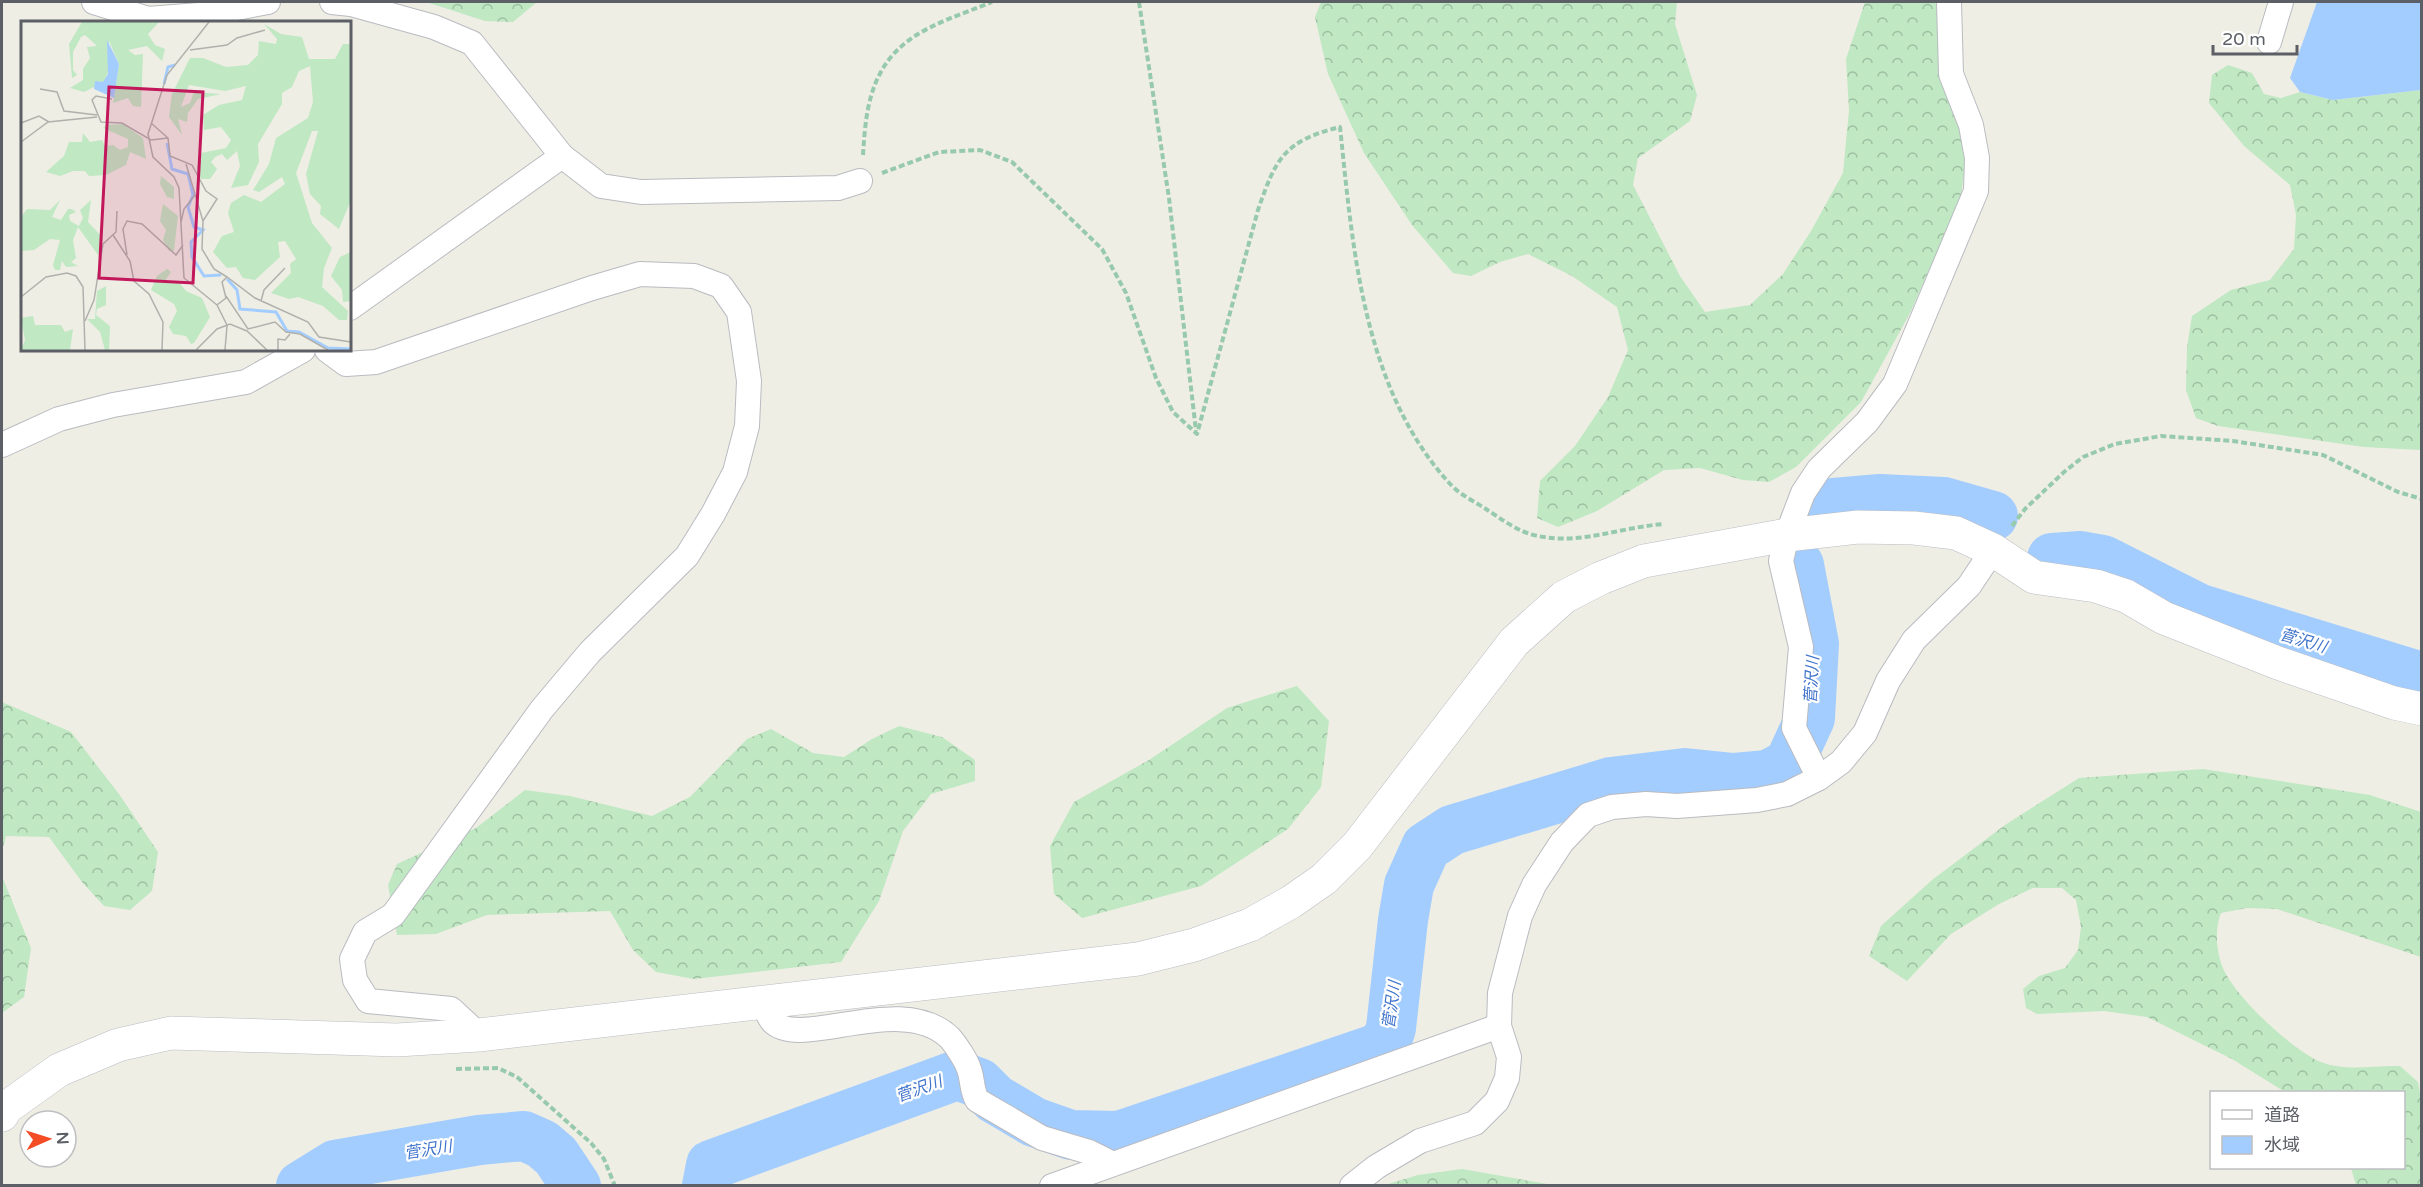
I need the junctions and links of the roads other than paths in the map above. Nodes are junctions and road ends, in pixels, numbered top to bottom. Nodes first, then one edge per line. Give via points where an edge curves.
1 (94, 2) edge
2 (268, 2) edge
3 (332, 2) edge
4 (1949, 2) edge
5 (2281, 2) edge
6 (2269, 42) dead end
7 (562, 156) junction
8 (860, 182) road end
9 (351, 307) edge
10 (301, 351) edge
11 (328, 351) edge
12 (2, 445) edge
13 (1786, 535) junction
14 (1993, 550) junction
15 (2421, 709) edge
16 (1814, 767) junction
17 (762, 1001) junction
18 (1499, 1026) junction
19 (479, 1035) junction
20 (2, 1114) edge
21 (1111, 1163) junction
22 (1052, 1185) edge
23 (1352, 1185) edge

1 - 2 street via 148,19 199,15
3 - 7 street via 351,3 434,27 472,44
4 - 13 street via 1951,74 1971,125 1977,158 1976,191 1895,384 1867,422 1819,469 1803,493
5 - 6 street
7 - 8 street via 601,186 641,192 838,188
7 - 9 street
10 - 12 street via 246,382 113,405 59,419
11 - 19 street via 346,364 376,362 640,274 694,276 720,286 739,312 749,381 747,426 735,472 714,514 687,556 590,652 542,709 393,915 365,932 351,959 356,980 368,1001 451,1009
13 - 14 street via 1858,527 1914,528 1956,533
13 - 16 street via 1781,561 1801,647 1794,728
13 - 17 street via 1644,561 1564,597 1514,642 1357,846 1324,879 1250,926 1138,959
14 - 15 street via 2034,577 2096,586 2126,596 2164,618 2278,663
14 - 16 street via 1969,586 1914,640 1888,681 1865,733 1840,762
16 - 18 street via 1787,794 1677,806 1612,807 1588,816 1562,842 1534,885 1520,916 1500,993
17 - 19 street
17 - 21 street via 773,1022 790,1030 903,1018 930,1023 951,1039 977,1100 1042,1137
18 - 21 street
18 - 23 street via 1509,1057 1507,1078 1497,1101 1475,1123 1420,1141
19 - 20 street via 397,1040 171,1033 118,1045 59,1070
21 - 22 street

